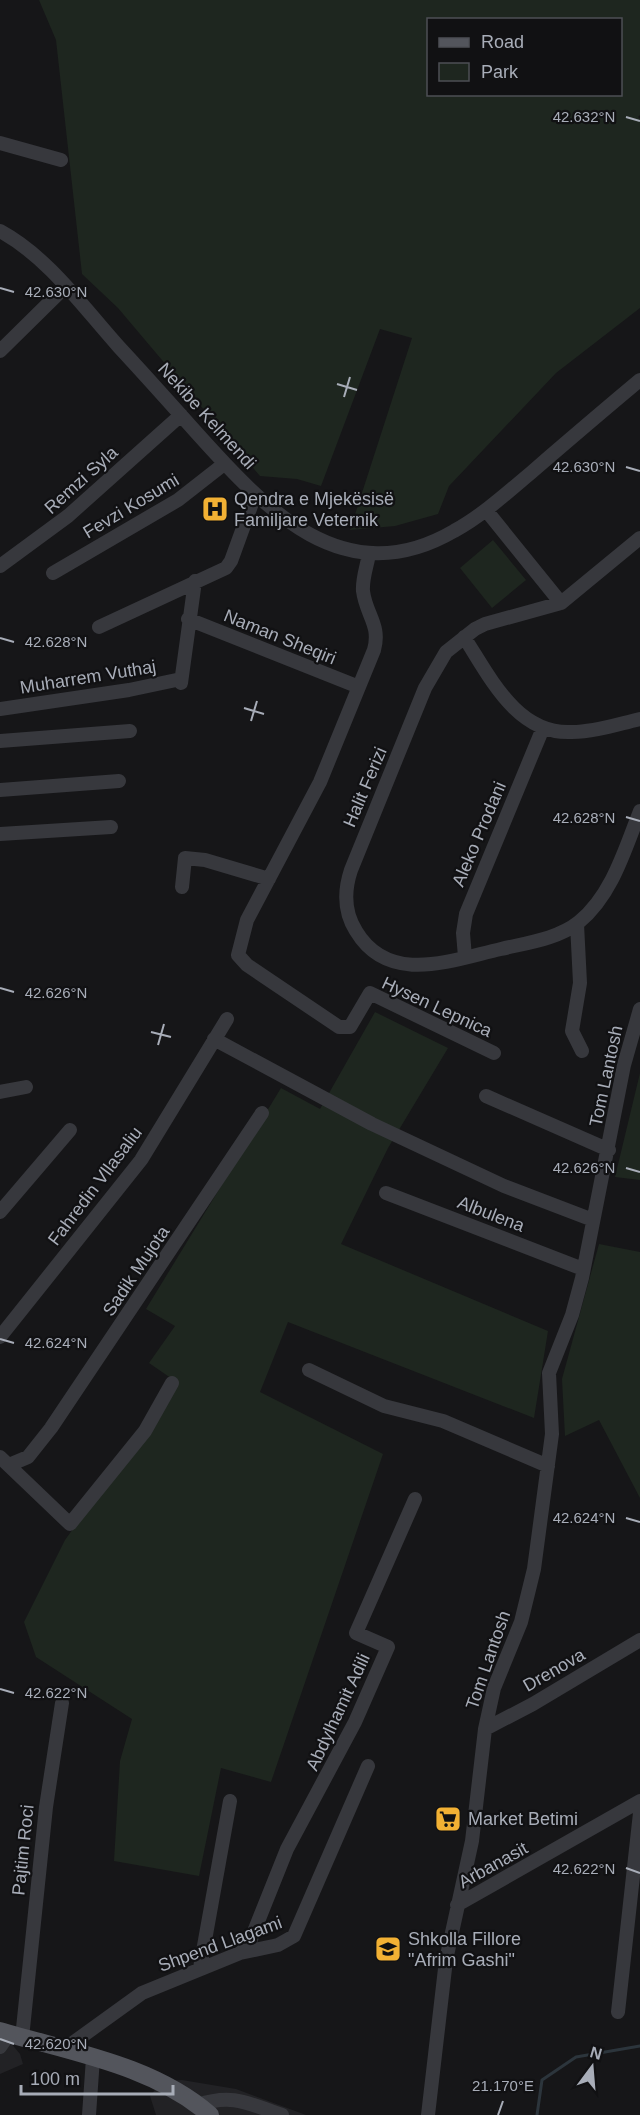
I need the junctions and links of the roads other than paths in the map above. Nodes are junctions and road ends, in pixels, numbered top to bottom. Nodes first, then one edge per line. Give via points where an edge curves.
1 (0, 143) edge
2 (61, 160) dead end
3 (0, 231) edge
4 (65, 287) junction
5 (0, 351) edge
6 (640, 380) edge
7 (181, 415) junction
8 (224, 464) junction
9 (255, 495) junction
10 (486, 510) junction
11 (640, 538) edge
12 (369, 554) junction
13 (0, 566) edge
14 (53, 573) dead end
15 (195, 581) junction
16 (561, 603) junction
17 (188, 619) junction
18 (99, 627) dead end
19 (464, 637) junction
20 (359, 687) junction
21 (0, 709) edge
22 (640, 719) edge
23 (543, 728) junction
24 (130, 731) dead end
25 (0, 741) edge
26 (120, 781) dead end
27 (0, 790) edge
28 (640, 811) edge
29 (111, 827) dead end
30 (0, 834) edge
31 (269, 879) junction
32 (182, 887) dead end
33 (577, 924) junction
34 (465, 957) junction
35 (640, 1009) edge
36 (227, 1019) dead end
37 (214, 1039) junction
38 (582, 1051) dead end
39 (494, 1053) dead end
40 (26, 1087) dead end
41 (0, 1092) edge
42 (486, 1096) dead end
43 (262, 1113) dead end
44 (70, 1131) dead end
45 (609, 1150) junction
46 (386, 1193) dead end
47 (0, 1212) edge
48 (420, 1213) dead end
49 (593, 1220) junction
50 (583, 1274) junction
51 (0, 1337) edge
52 (309, 1371) dead end
53 (172, 1383) dead end
54 (5, 1461) edge
55 (548, 1466) junction
56 (415, 1499) dead end
57 (640, 1640) edge
58 (62, 1704) dead end
59 (484, 1729) junction
60 (368, 1766) dead end
61 (230, 1801) dead end
62 (640, 1801) edge
63 (640, 1813) edge
64 (457, 1905) junction
65 (240, 1953) junction
66 (200, 1968) junction
67 (618, 2012) dead end
68 (8, 2038) edge
69 (63, 2050) junction
70 (93, 2058) junction
71 (204, 2110) edge
72 (89, 2115) edge
73 (282, 2115) edge
74 (428, 2115) edge

1 - 2 street
3 - 4 street, Nekibe Kelmendi via 26,248
4 - 5 street
4 - 7 street, Nekibe Kelmendi
6 - 10 street, Nekibe Kelmendi
7 - 8 street, Nekibe Kelmendi
7 - 13 street, Remzi Syla via 68,516
8 - 9 street, Nekibe Kelmendi
8 - 14 street, Fevzi Kosumi via 178,500
9 - 12 street, Nekibe Kelmendi via 323,541
9 - 15 street via 231,561 219,574
10 - 12 street, Nekibe Kelmendi via 423,547
10 - 16 street
11 - 16 street, Halit Ferizi
12 - 20 street, Hysen Lepnica via 363,594 377,639
15 - 17 street, Muharrem Vuthaj
15 - 18 street
16 - 19 street, Halit Ferizi via 485,624
17 - 20 street, Naman Sheqiri
17 - 21 street, Muharrem Vuthaj via 181,681
19 - 23 street via 512,707
19 - 34 street, Halit Ferizi via 446,652 433,672 351,870 345,894 348,915 359,937 391,963 416,966
20 - 31 street, Hysen Lepnica via 320,782
22 - 23 street via 584,732
23 - 34 street, Aleko Prodani via 466,914 462,933
24 - 25 street
26 - 27 street
28 - 33 street via 604,891
29 - 30 street
31 - 32 street via 185,858
31 - 39 street, Hysen Lepnica via 237,949 248,965 339,1027 350,1027 370,993
33 - 34 street, Halit Ferizi via 550,936
33 - 38 street via 580,983 572,1031
35 - 45 street, Tom Lantosh via 624,1065
36 - 37 street, Fahredin Vllasaliu
37 - 49 street via 372,1124 504,1186
37 - 51 street, Fahredin Vllasaliu via 141,1160
40 - 41 street
42 - 45 street, Tom Lantosh
43 - 54 street, Sadik Mujota via 51,1428 28,1457
44 - 47 street
45 - 49 street, Tom Lantosh
46 - 50 street, Albulena
48 - 50 street, Albulena
49 - 50 street, Tom Lantosh
50 - 55 street, Tom Lantosh via 549,1373 552,1420
52 - 55 street via 384,1406 443,1421
53 - 54 street via 145,1431 78,1517 67,1524
55 - 59 street, Tom Lantosh via 528,1599 494,1688
56 - 65 street, Abdylhamit Adili via 356,1633 388,1647 355,1722 287,1849 251,1939
57 - 59 street, Drenova
58 - 68 street, Pajtim Roci
59 - 64 street, Tom Lantosh via 472,1840
60 - 65 street, Shpend Llagami via 299,1930 278,1945
61 - 66 street
62 - 64 street, Arbanasit
63 - 67 street
64 - 74 street, Tom Lantosh via 446,1960
65 - 66 street, Shpend Llagami
66 - 69 street, Shpend Llagami via 142,1993
68 - 69 main road
69 - 70 main road
70 - 71 main road via 139,2074
70 - 72 street
71 - 73 street via 216,2099 231,2099

